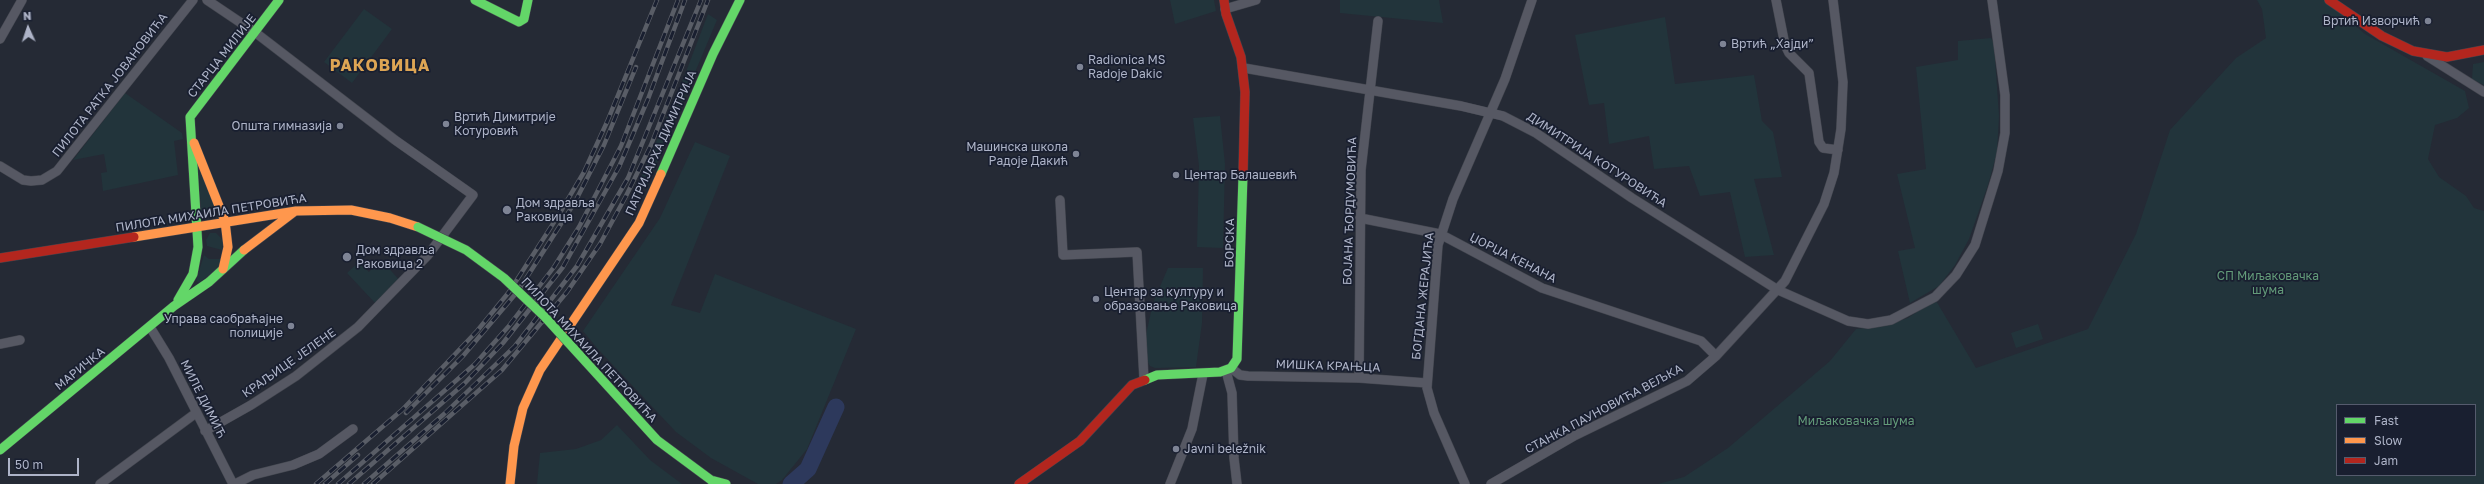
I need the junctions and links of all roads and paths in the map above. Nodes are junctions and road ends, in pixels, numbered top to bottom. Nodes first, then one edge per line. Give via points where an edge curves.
1 (22, 0) edge
2 (193, 0) edge
3 (207, 0) edge
4 (279, 0) edge
5 (475, 0) edge
6 (528, 0) edge
7 (740, 0) edge
8 (1256, 0) edge
9 (1532, 0) edge
10 (1776, 0) edge
11 (1833, 0) edge
12 (1992, 0) edge
13 (2329, 0) edge
14 (1225, 5) edge
15 (1378, 21) dead end
16 (256, 33) junction
17 (0, 39) edge
18 (2484, 50) edge
19 (2426, 55) junction
20 (1244, 68) junction
21 (1370, 91) junction
22 (2484, 92) edge
23 (1492, 113) junction
24 (189, 128) junction
25 (1838, 150) junction
26 (0, 166) edge
27 (1060, 200) dead end
28 (296, 211) junction
29 (1360, 218) junction
30 (224, 222) junction
31 (198, 226) junction
32 (1440, 234) junction
33 (0, 258) edge
34 (222, 270) junction
35 (1778, 290) junction
36 (174, 306) junction
37 (150, 327) junction
38 (20, 340) dead end
39 (0, 344) edge
40 (1716, 356) junction
41 (1228, 369) junction
42 (1203, 374) junction
43 (1359, 378) junction
44 (1144, 379) junction
45 (1427, 383) junction
46 (196, 413) junction
47 (353, 429) dead end
48 (205, 431) junction
49 (0, 450) edge
50 (712, 482) edge
51 (100, 484) edge
52 (234, 484) edge
53 (510, 484) edge
54 (726, 484) edge
55 (1019, 484) edge
56 (1170, 484) edge
57 (1237, 484) edge
58 (1465, 484) edge
59 (1491, 484) edge

1 - 17 street
2 - 26 street, ПИЛОТА РАТКА ЈОВАНОВИЋА via 62,166 42,180 23,180
3 - 16 street
4 - 16 main road, СТАРЦА МИЛИЈЕ
5 - 6 main road via 516,21 524,19
7 - 53 main road, ПАТРИЈАРХА ДИМИТРИЈА via 706,68 639,223 537,375 520,420
8 - 14 street
9 - 23 street, БОГДАНА ЖЕРАЈИЋА
10 - 25 street via 1785,45 1789,53 1809,73 1819,142 1823,148
11 - 25 street, СТАНКА ПАУНОВИЋА ВЕЉКА via 1843,82
12 - 35 street, ДИМИТРИЈА КОТУРОВИЋА via 2005,95 2003,147 1977,240 1956,275 1943,290 1913,310 1891,320 1868,324 1848,321
13 - 19 main road via 2393,43
14 - 20 main road, БОРСКА
15 - 21 street, БОЈАНА ЂОРДУМОВИЋА
16 - 24 main road, СТАРЦА МИЛИЈЕ via 192,112
16 - 48 street, КРАЉИЦЕ ЈЕЛЕНЕ via 395,140 473,195 428,255 358,327 296,376
18 - 19 main road via 2458,56
19 - 22 street
20 - 21 street, ДИМИТРИЈА КОТУРОВИЋА
20 - 41 main road, БОРСКА via 1246,111 1239,346 1237,359
21 - 23 street, ДИМИТРИЈА КОТУРОВИЋА
21 - 29 street, БОЈАНА ЂОРДУМОВИЋА via 1362,149
23 - 32 street, БОГДАНА ЖЕРАЈИЋА
23 - 35 street, ДИМИТРИЈА КОТУРОВИЋА via 1536,133 1632,198
24 - 30 main road
24 - 31 main road, СТАРЦА МИЛИЈЕ
25 - 35 street, СТАНКА ПАУНОВИЋА ВЕЉКА via 1832,183 1824,204
27 - 44 street via 1063,255 1137,252
28 - 30 main road, ПИЛОТА МИХАИЛА ПЕТРОВИЋА
28 - 34 main road, МАРИЧКА via 251,244
28 - 50 main road, ПИЛОТА МИХАИЛА ПЕТРОВИЋА, bridge via 351,210 390,218 418,227 466,250 504,278 544,316 657,440
29 - 32 street, ЏОРЏА КЕНАНА
29 - 43 street, БОЈАНА ЂОРДУМОВИЋА
30 - 31 main road, ПИЛОТА МИХАИЛА ПЕТРОВИЋА
30 - 34 main road via 228,247
31 - 33 main road, ПИЛОТА МИХАИЛА ПЕТРОВИЋА
31 - 36 main road, МАРИЧКА via 198,255 193,274
32 - 40 street, ЏОРЏА КЕНАНА via 1542,288 1701,341
32 - 45 street, БОГДАНА ЖЕРАЈИЋА
34 - 36 main road, МАРИЧКА
35 - 40 street, СТАНКА ПАУНОВИЋА ВЕЉКА
36 - 37 main road, МАРИЧКА
37 - 46 street, МИЛЕ ДИМИЋ via 169,358
37 - 49 main road, МАРИЧКА
38 - 39 street
40 - 59 street, СТАНКА ПАУНОВИЋА ВЕЉКА via 1681,385 1574,436
41 - 42 main road
41 - 43 street, МИШКА КРАЊЦА via 1248,376
41 - 57 street via 1232,393
42 - 44 main road via 1165,374
42 - 56 street via 1192,429
43 - 45 street, МИШКА КРАЊЦА
44 - 55 main road via 1127,388 1092,428 1066,452
45 - 58 street, БОГДАНА ЖЕРАЈИЋА via 1434,413
46 - 48 street, МИЛЕ ДИМИЋ
46 - 51 street
47 - 52 street via 319,454 294,465 253,475
48 - 52 street, МИЛЕ ДИМИЋ
50 - 54 main road, ПИЛОТА МИХАИЛА ПЕТРОВИЋА

